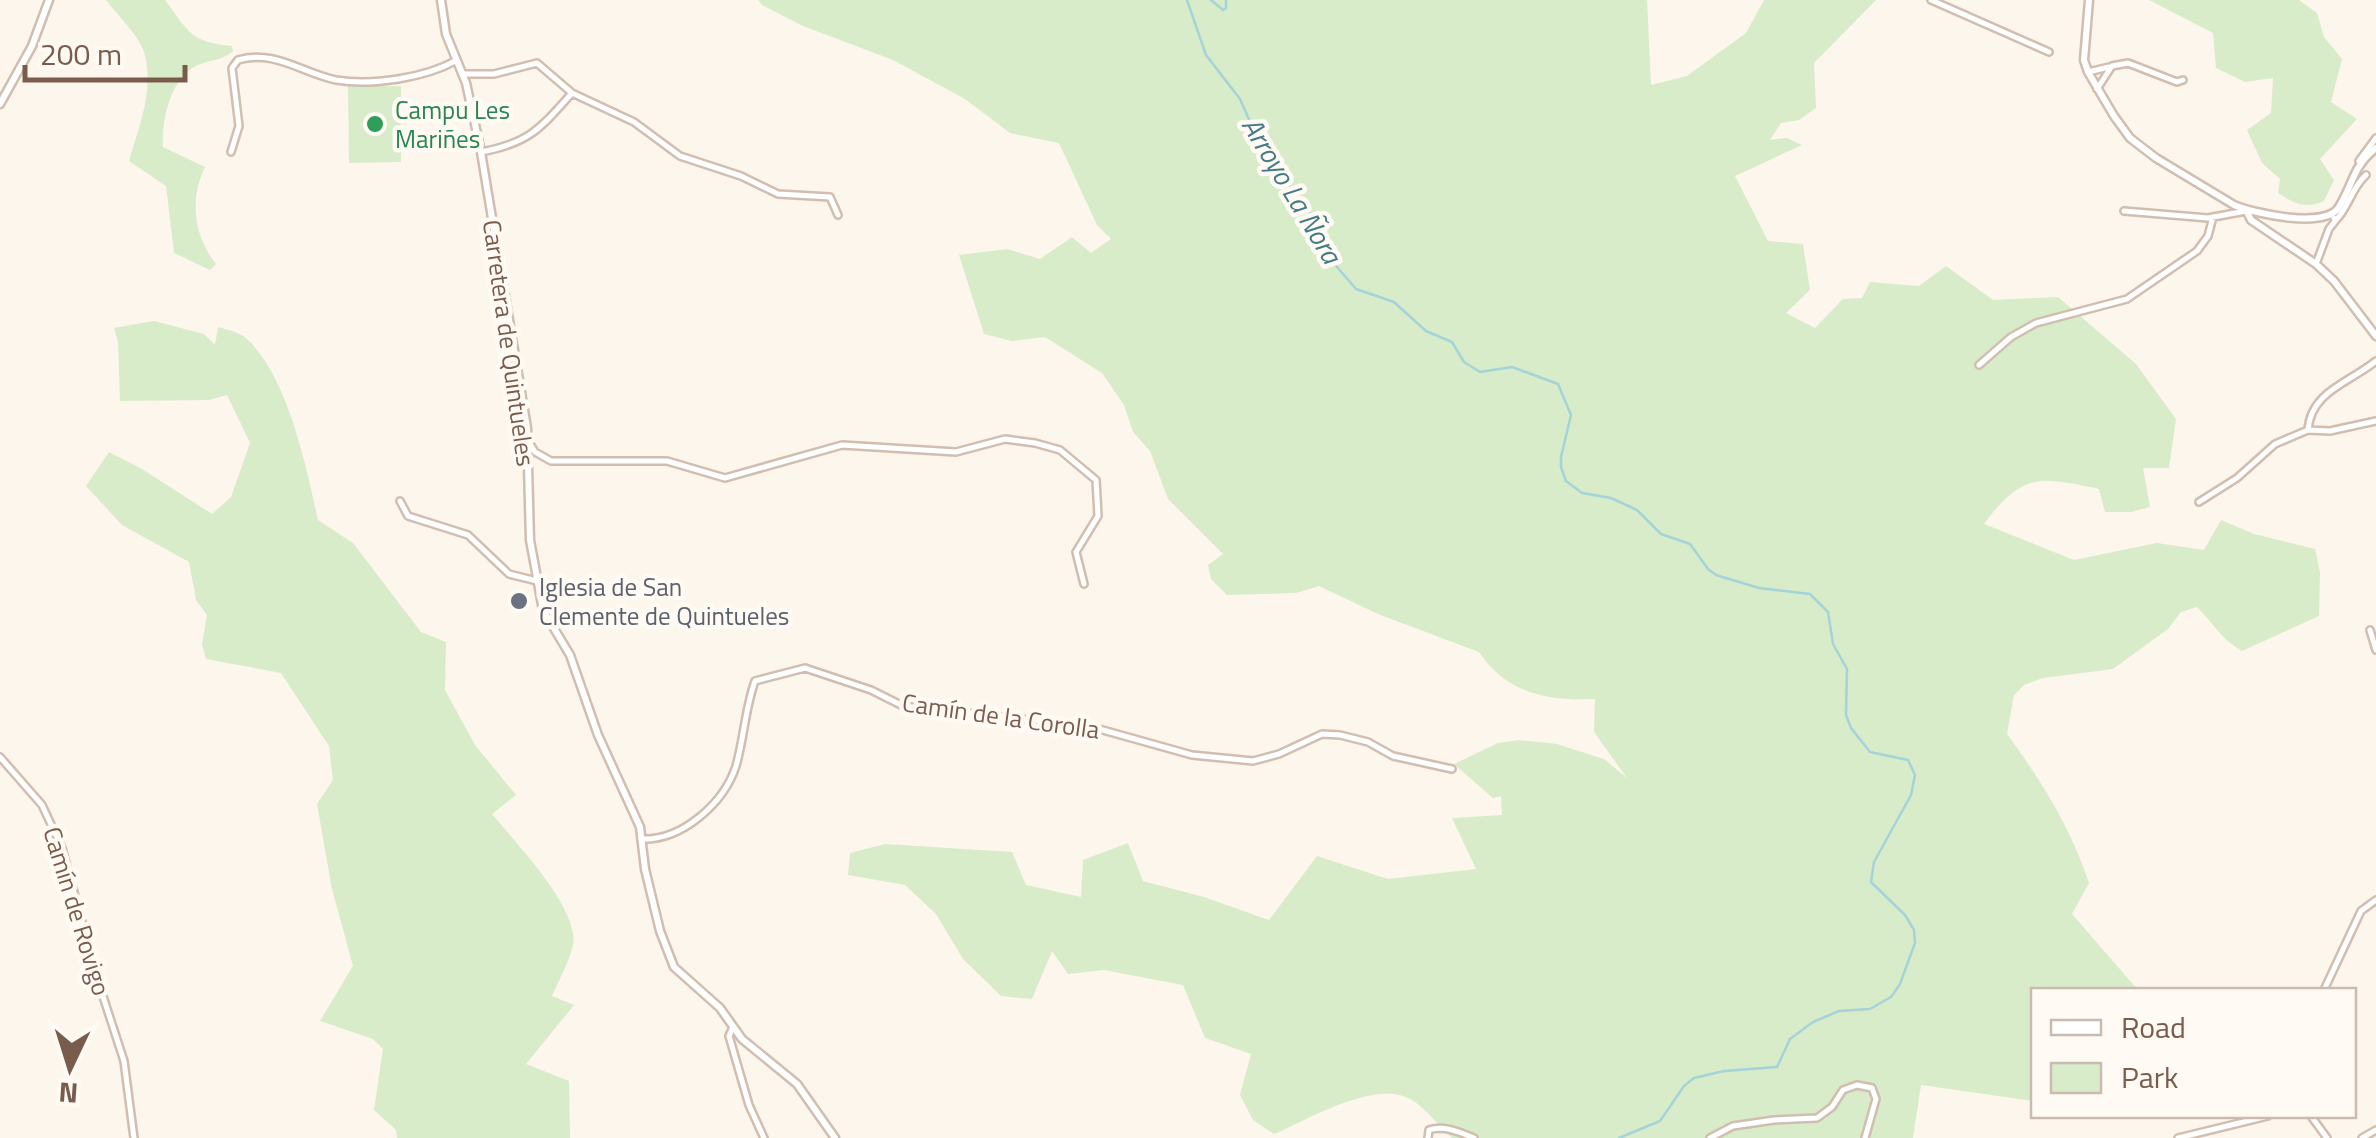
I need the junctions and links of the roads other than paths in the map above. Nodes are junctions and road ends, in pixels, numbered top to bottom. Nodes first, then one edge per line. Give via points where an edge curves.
1 (49, 0) edge
2 (441, 0) edge
3 (1931, 0) edge
4 (2089, 0) edge
5 (2049, 52) dead end
6 (457, 60) junction
7 (2112, 66) junction
8 (2088, 72) junction
9 (463, 74) junction
10 (2183, 80) dead end
11 (2097, 89) junction
12 (572, 93) junction
13 (0, 104) edge
14 (2376, 138) edge
15 (2376, 148) edge
16 (231, 152) dead end
17 (481, 152) junction
18 (2359, 161) junction
19 (2366, 175) dead end
20 (2246, 210) junction
21 (2124, 211) dead end
22 (838, 216) dead end
23 (2214, 217) junction
24 (2334, 218) junction
25 (2316, 264) junction
26 (2376, 336) edge
27 (2376, 361) edge
28 (1980, 365) dead end
29 (2376, 421) edge
30 (2308, 430) junction
31 (529, 442) junction
32 (400, 501) dead end
33 (2199, 502) dead end
34 (537, 582) junction
35 (1084, 584) dead end
36 (2370, 630) dead end
37 (2376, 650) edge
38 (0, 757) edge
39 (1452, 768) dead end
40 (642, 840) junction
41 (2376, 900) edge
42 (2325, 988) edge
43 (733, 1027) junction
44 (2260, 1118) edge
45 (2313, 1118) edge
46 (2376, 1130) edge
47 (134, 1138) edge
48 (764, 1138) edge
49 (835, 1138) edge
50 (1428, 1138) edge
51 (1474, 1138) edge
52 (1710, 1138) edge
53 (1865, 1138) edge
54 (2178, 1138) edge
55 (2328, 1138) edge
56 (2362, 1138) edge

1 - 13 street
2 - 6 street, Carretera de Quintueles
3 - 5 street
4 - 8 street
6 - 9 street, Carretera de Quintueles
6 - 16 street via 363,82 334,80 262,57 238,60 232,68 239,126
7 - 8 street
7 - 10 street via 2128,63
7 - 11 street
8 - 11 street
9 - 12 street via 537,63
9 - 17 street, Carretera de Quintueles
11 - 20 street via 2130,138
12 - 17 street via 529,136
12 - 22 street via 634,122 680,156 778,194 830,197
14 - 18 street
15 - 18 street
17 - 31 street, Carretera de Quintueles
18 - 24 street
19 - 24 street
20 - 23 street
20 - 24 street
20 - 25 street
21 - 23 street
23 - 28 street via 2197,250 2126,300 2036,322
24 - 25 street
25 - 26 street
27 - 30 street via 2328,391 2309,416
29 - 30 street
30 - 33 street via 2275,444
31 - 34 street, Carretera de Quintueles
31 - 35 street via 551,461 667,460 720,478 842,446 956,452 999,440 1036,442 1065,453 1096,480 1098,516 1076,552
32 - 34 street via 408,516 468,535 508,574
34 - 40 street, Carretera de Quintueles
36 - 37 street
38 - 47 street, Camín de Rovigo via 42,805 62,848 124,1061
39 - 40 street, Camín de la Corolla via 1322,734 1265,759 1192,755 1092,727 903,706 805,668 755,681 735,770 716,801 680,829
40 - 43 street, Carretera de Quintueles via 669,958
41 - 42 street via 2361,911
43 - 48 street via 729,1036
43 - 49 street, Carretera de Quintueles via 807,1095
44 - 54 street
45 - 55 street
46 - 56 street
50 - 51 street via 1434,1128
52 - 53 street via 1733,1126 1817,1118 1842,1090 1866,1085 1876,1099

